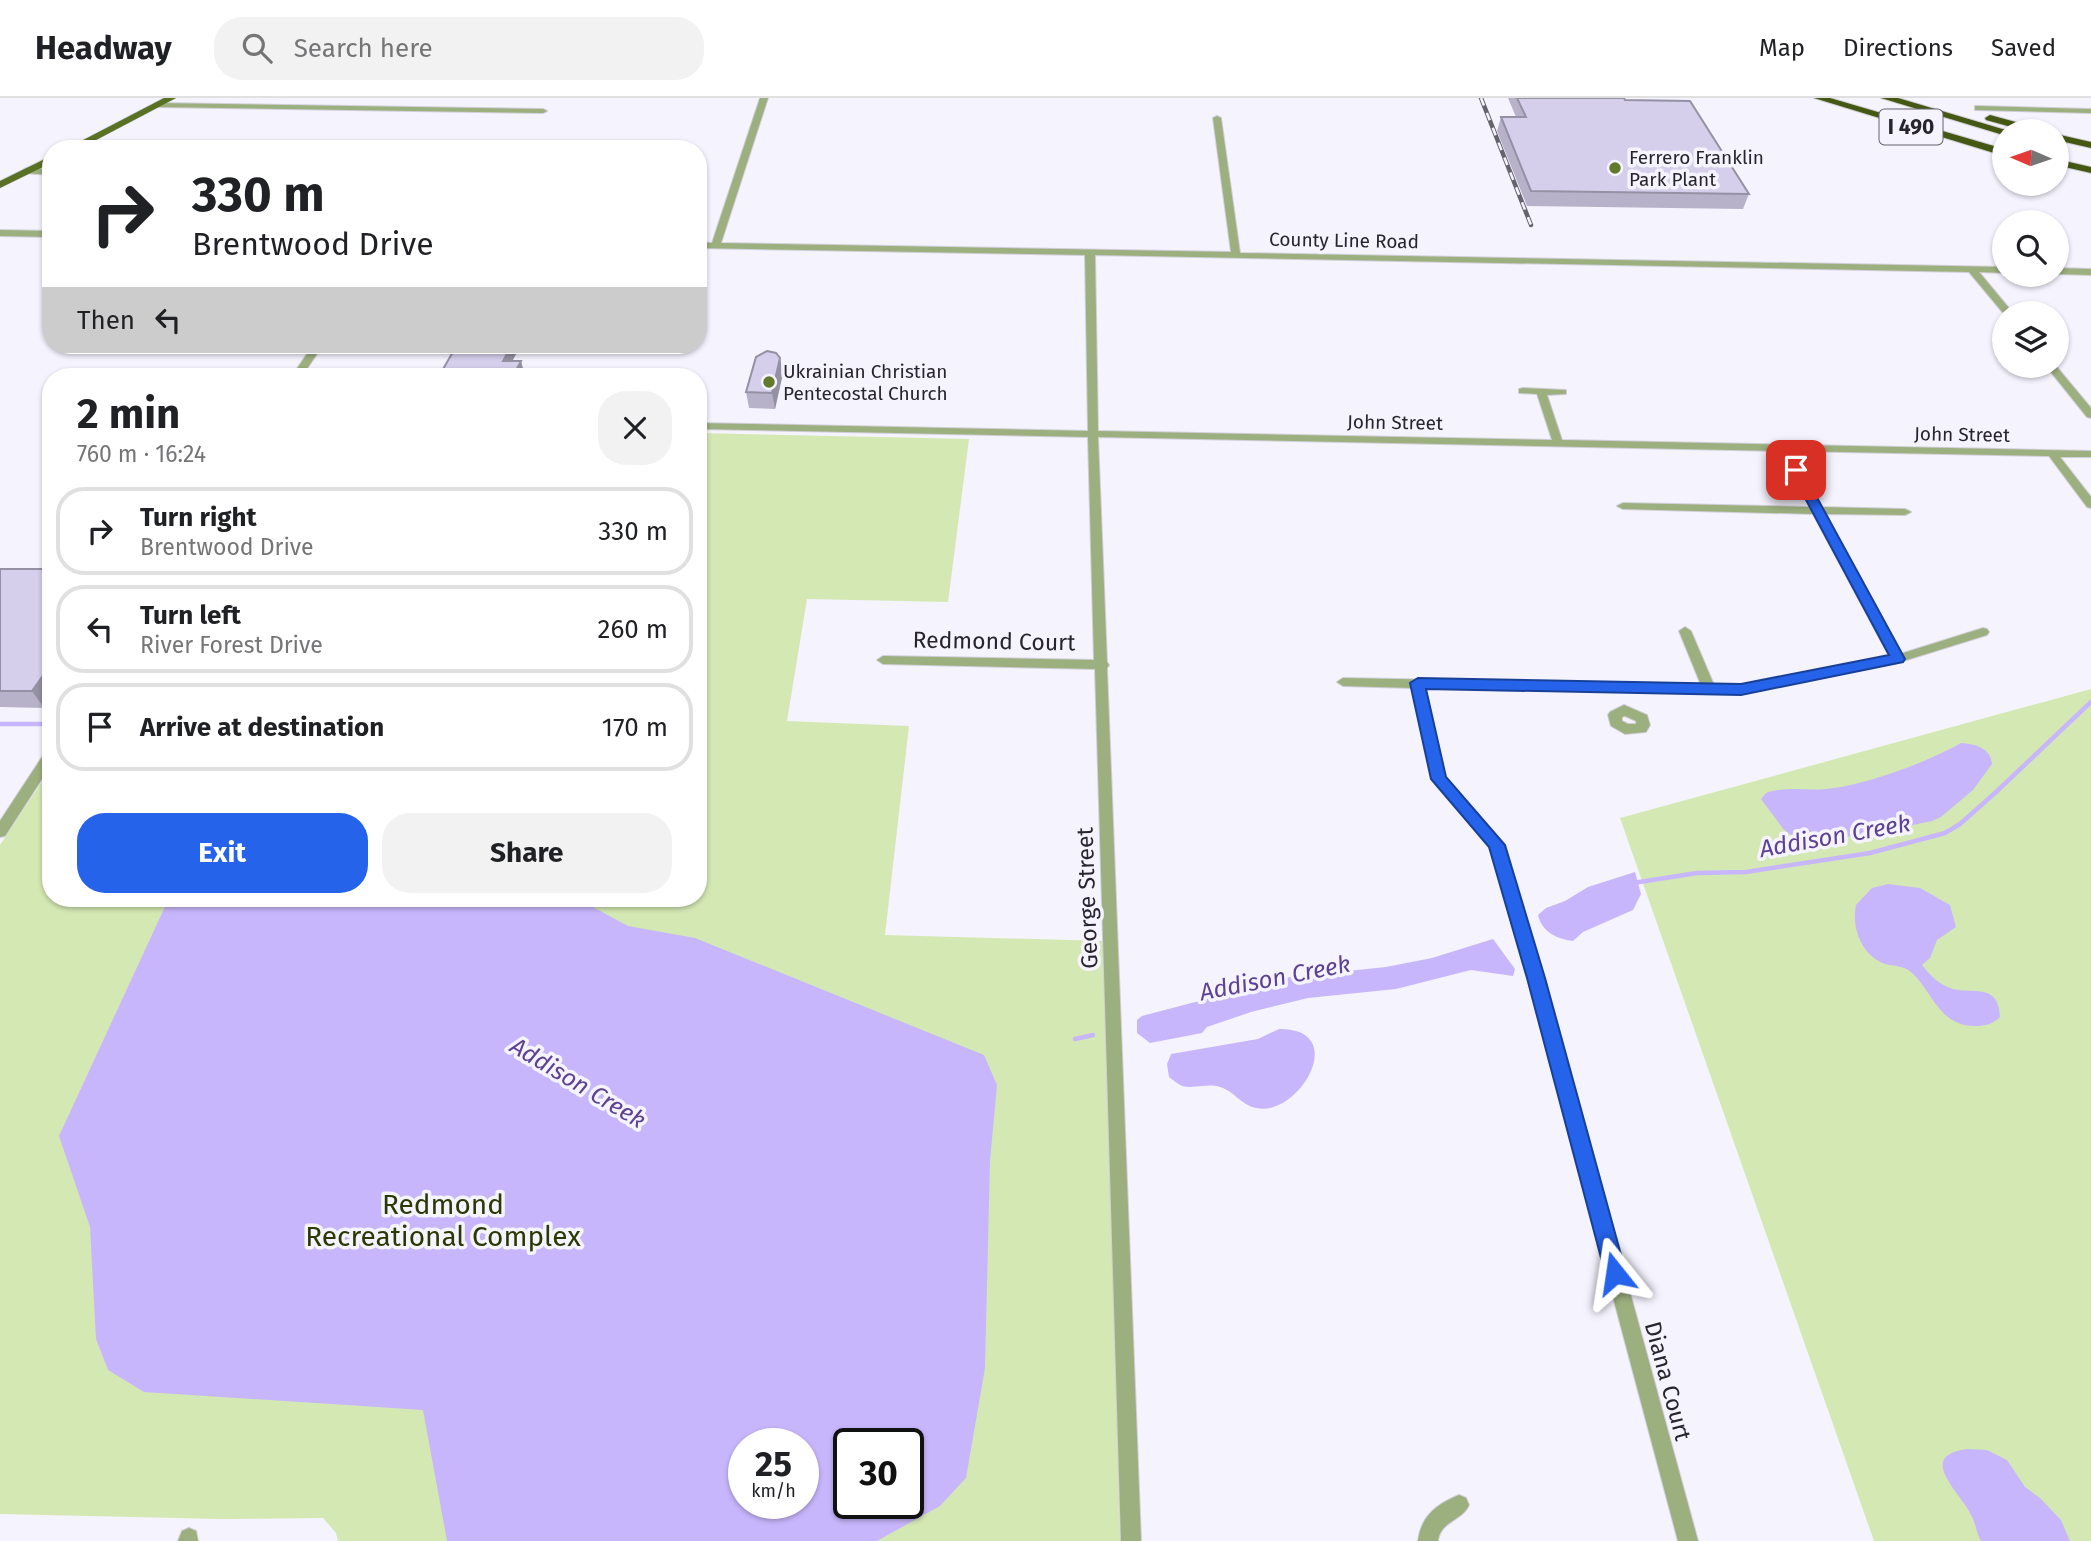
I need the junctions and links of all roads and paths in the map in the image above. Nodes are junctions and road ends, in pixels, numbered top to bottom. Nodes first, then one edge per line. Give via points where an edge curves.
1 (171, 98) edge
2 (764, 98) edge
3 (1819, 98) edge
4 (1838, 98) edge
5 (1886, 98) edge
6 (1926, 98) edge
7 (158, 105) junction
8 (1978, 108) dead end
9 (543, 111) dead end
10 (2091, 111) edge
11 (1217, 118) dead end
12 (1996, 119) edge
13 (1992, 129) edge
14 (89, 140) edge
15 (2069, 140) edge
16 (2091, 145) edge
17 (1992, 147) edge
18 (1992, 148) edge
19 (2069, 148) edge
20 (2091, 153) edge
21 (42, 164) edge
22 (2069, 167) edge
23 (2091, 171) edge
24 (26, 172) junction
25 (42, 172) edge
26 (0, 185) edge
27 (0, 233) edge
28 (42, 234) edge
29 (707, 246) edge
30 (715, 246) junction
31 (1090, 253) junction
32 (1236, 256) junction
33 (1972, 270) junction
34 (1992, 270) edge
35 (2069, 271) edge
36 (2091, 272) edge
37 (1998, 301) edge
38 (2060, 378) edge
39 (1523, 391) dead end
40 (1541, 392) junction
41 (1562, 392) dead end
42 (2091, 415) edge
43 (707, 426) edge
44 (1093, 434) junction
45 (1558, 443) junction
46 (1785, 450) junction
47 (2052, 453) junction
48 (2091, 454) edge
49 (2091, 505) edge
50 (1623, 506) dead end
51 (1817, 512) junction
52 (1905, 512) dead end
53 (1685, 631) dead end
54 (1983, 632) dead end
55 (1898, 659) junction
56 (883, 660) dead end
57 (1103, 665) junction
58 (1343, 681) dead end
59 (1418, 683) junction
60 (1616, 688) junction
61 (1709, 689) junction
62 (1624, 710) dead end
63 (42, 768) edge
64 (0, 832) edge
65 (1459, 1505) dead end
66 (1131, 1541) edge
67 (1429, 1541) edge
68 (1688, 1541) edge

1 - 7 main road
2 - 30 street
3 - 18 highway, I 490
4 - 17 highway
5 - 13 highway
6 - 12 highway, I 490
7 - 9 street
7 - 14 main road
8 - 10 street
11 - 32 street
15 - 16 highway
19 - 20 highway
21 - 24 main road
22 - 23 highway
24 - 25 street
24 - 26 main road
27 - 28 street
29 - 30 street, County Line Road
30 - 31 street, County Line Road
31 - 32 street, County Line Road
31 - 44 street, George Street
32 - 33 street, County Line Road
33 - 34 street, County Line Road
33 - 37 street
35 - 36 street
38 - 42 street
39 - 40 street
40 - 41 street
40 - 45 street
43 - 44 street, John Street
44 - 45 street, John Street
44 - 57 street, George Street
45 - 46 street, John Street
46 - 47 street, John Street
46 - 51 street
47 - 48 street, John Street
47 - 49 street
50 - 51 street
51 - 52 street
51 - 55 street
53 - 61 street
54 - 55 street
55 - 61 street via 1741,690
56 - 57 street, Redmond Court
57 - 66 street, George Street
58 - 59 street
59 - 60 street
59 - 68 street, Diana Court via 1438,779 1497,845
60 - 61 street
60 - 62 street
63 - 64 street
65 - 67 street via 1440,1514

